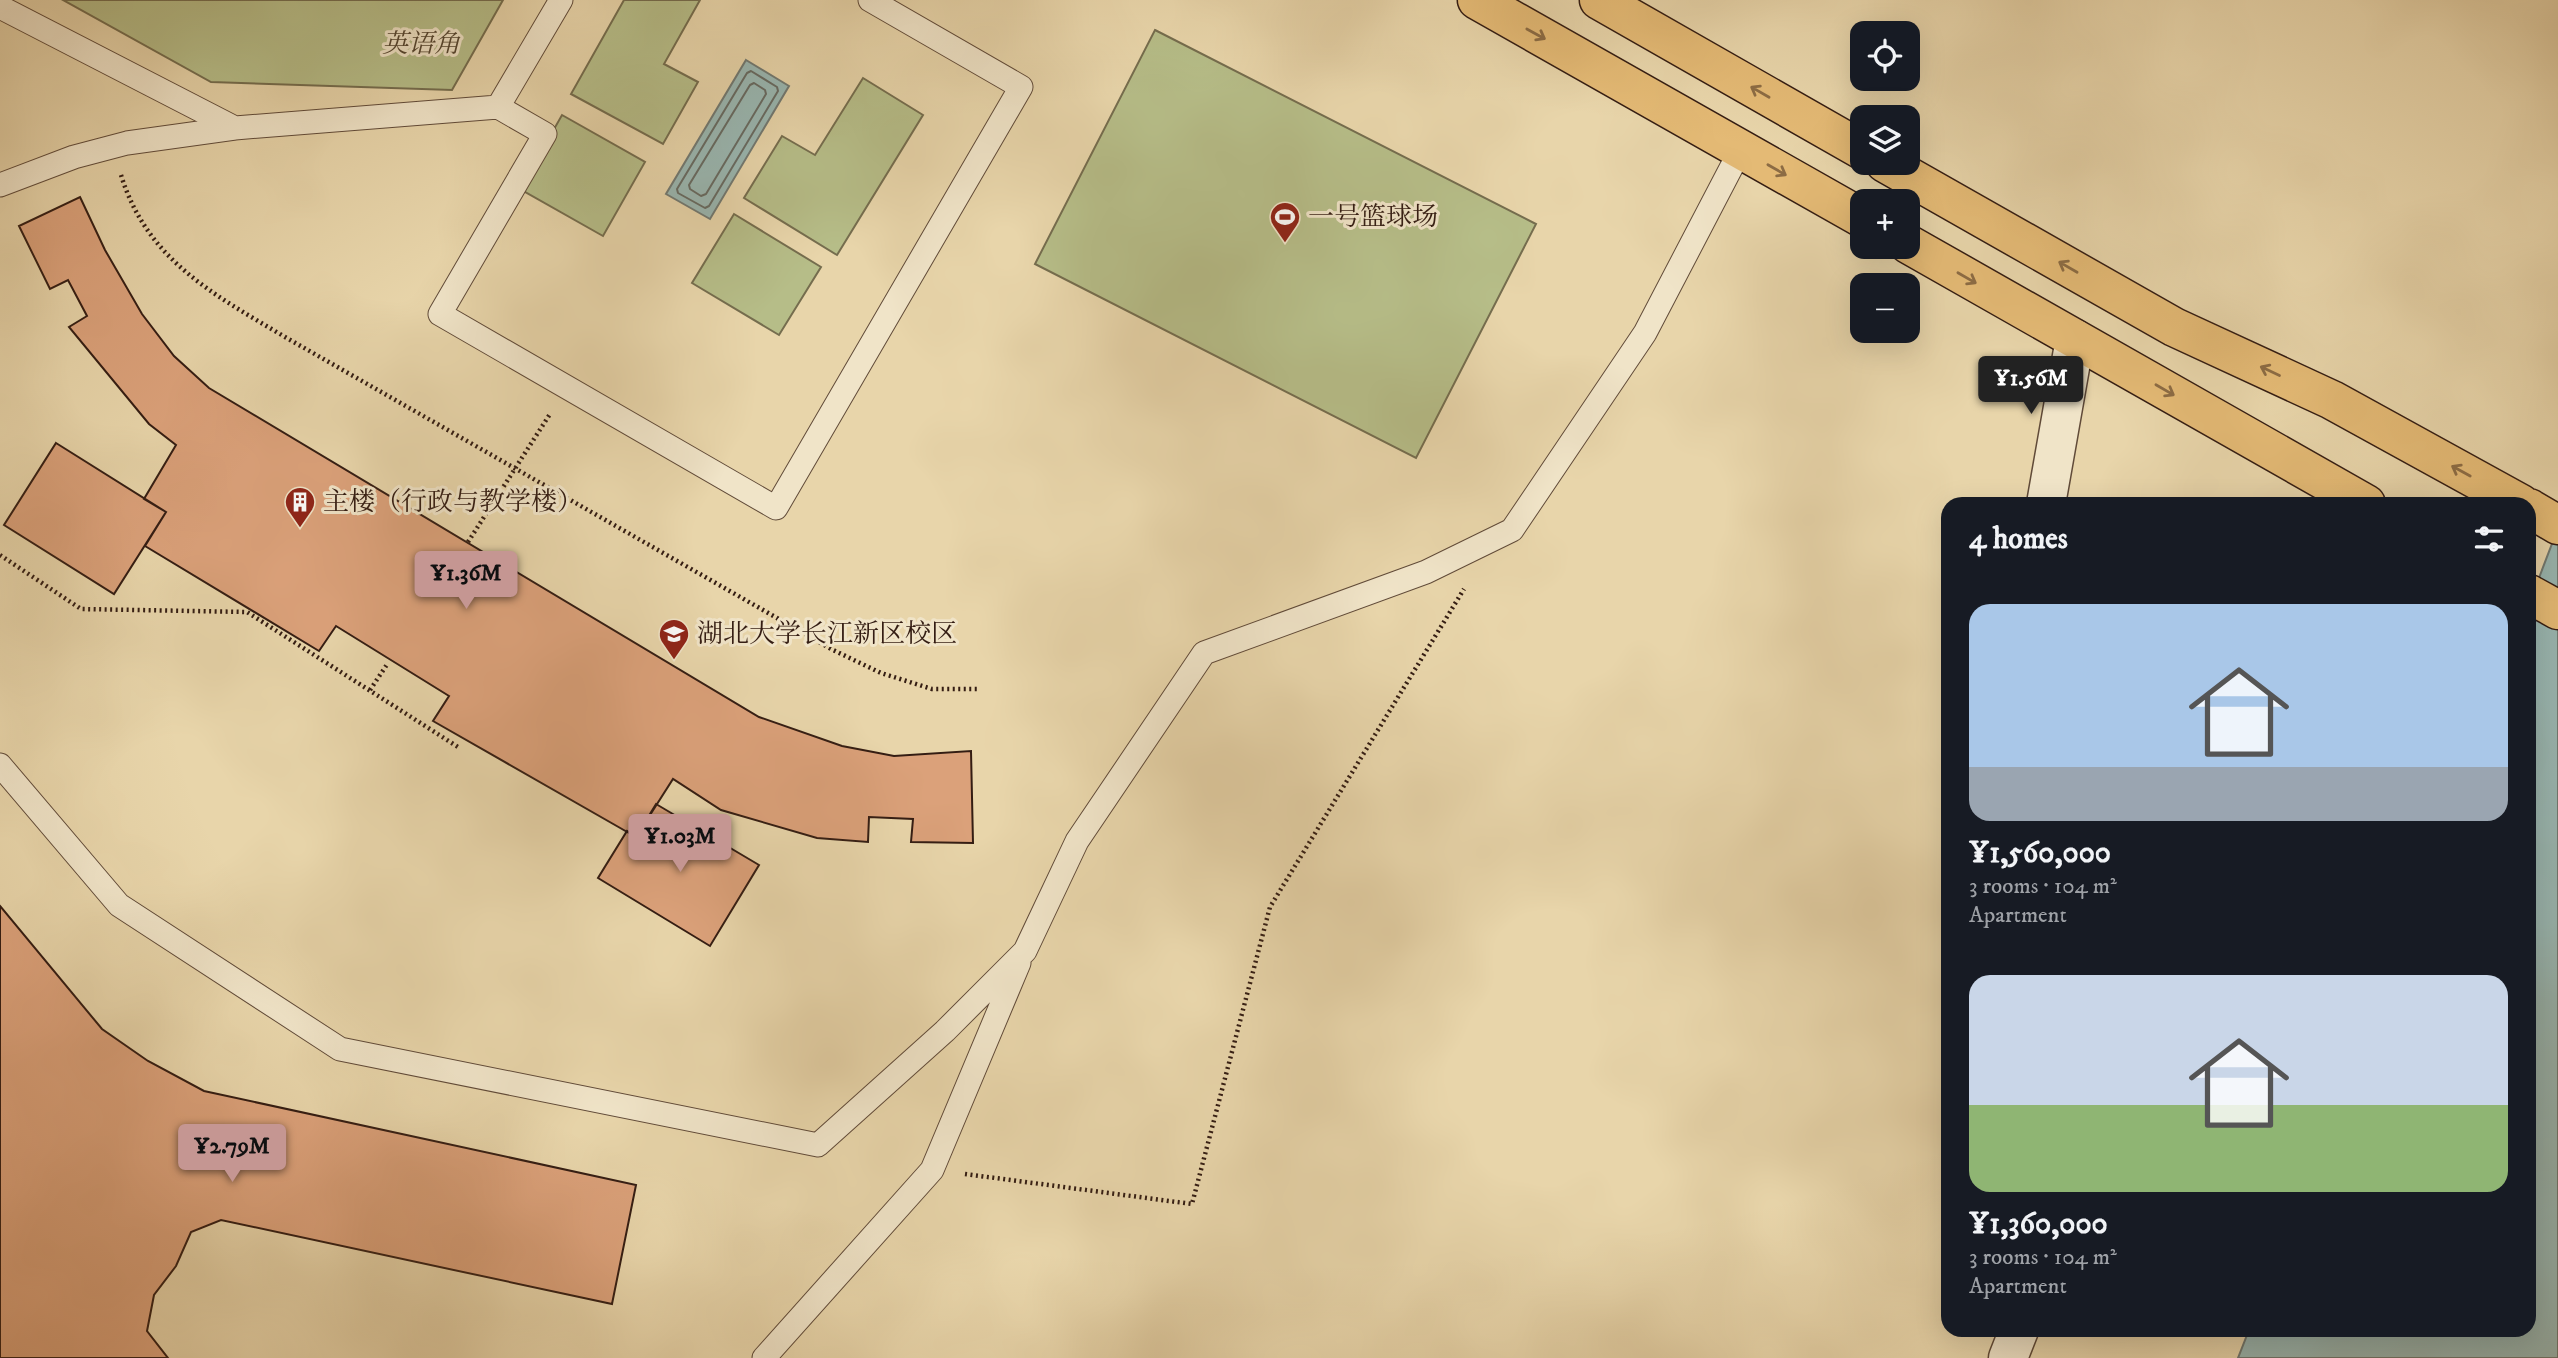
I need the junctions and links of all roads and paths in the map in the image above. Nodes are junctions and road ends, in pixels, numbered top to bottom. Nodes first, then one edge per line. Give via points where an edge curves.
1 (561, 0) edge
2 (870, 0) edge
3 (1477, 0) edge
4 (1599, 0) edge
5 (0, 7) edge
6 (498, 107) junction
7 (235, 128) junction
8 (1850, 143) edge
9 (112, 147) junction
10 (1741, 149) junction
11 (1906, 175) edge
12 (0, 185) edge
13 (1850, 211) edge
14 (1920, 251) edge
15 (2076, 339) junction
16 (566, 386) junction
17 (516, 470) junction
18 (2047, 497) edge
19 (2353, 497) edge
20 (2508, 497) edge
21 (2536, 512) edge
22 (2558, 525) edge
23 (1495, 538) junction
24 (468, 542) dead end
25 (0, 555) edge
26 (2536, 598) edge
27 (2558, 610) edge
28 (388, 663) dead end
29 (980, 689) dead end
30 (370, 691) junction
31 (458, 747) dead end
32 (0, 765) edge
33 (1025, 951) junction
34 (932, 1170) junction
35 (2016, 1337) edge
36 (764, 1358) edge
37 (2007, 1358) edge

1 - 6 lane
2 - 16 lane via 1021,87 776,508
3 -> 10 highway
8 -> 4 highway
5 - 7 lane
6 - 7 lane
6 - 16 lane via 545,134 440,314
7 - 9 lane
9 - 12 lane
9 - 17 path via 130,203 158,247 213,293
10 -> 13 highway
10 - 23 lane via 1646,333 1512,530
20 -> 11 highway via 2332,400 2174,327
14 -> 15 highway
15 - 18 street
15 -> 19 highway
16 - 17 path
17 - 24 path
17 - 29 path via 832,650 932,689
21 - 22 highway
23 - 33 lane via 1426,572 1204,653 1077,841
23 - 34 path via 1270,907 1192,1203
25 - 30 path via 81,609 247,612
26 - 27 highway
28 - 30 path
30 - 31 path
32 - 33 lane via 119,905 340,1049 818,1145 945,1031
33 - 34 lane
34 - 36 lane
35 - 37 street

